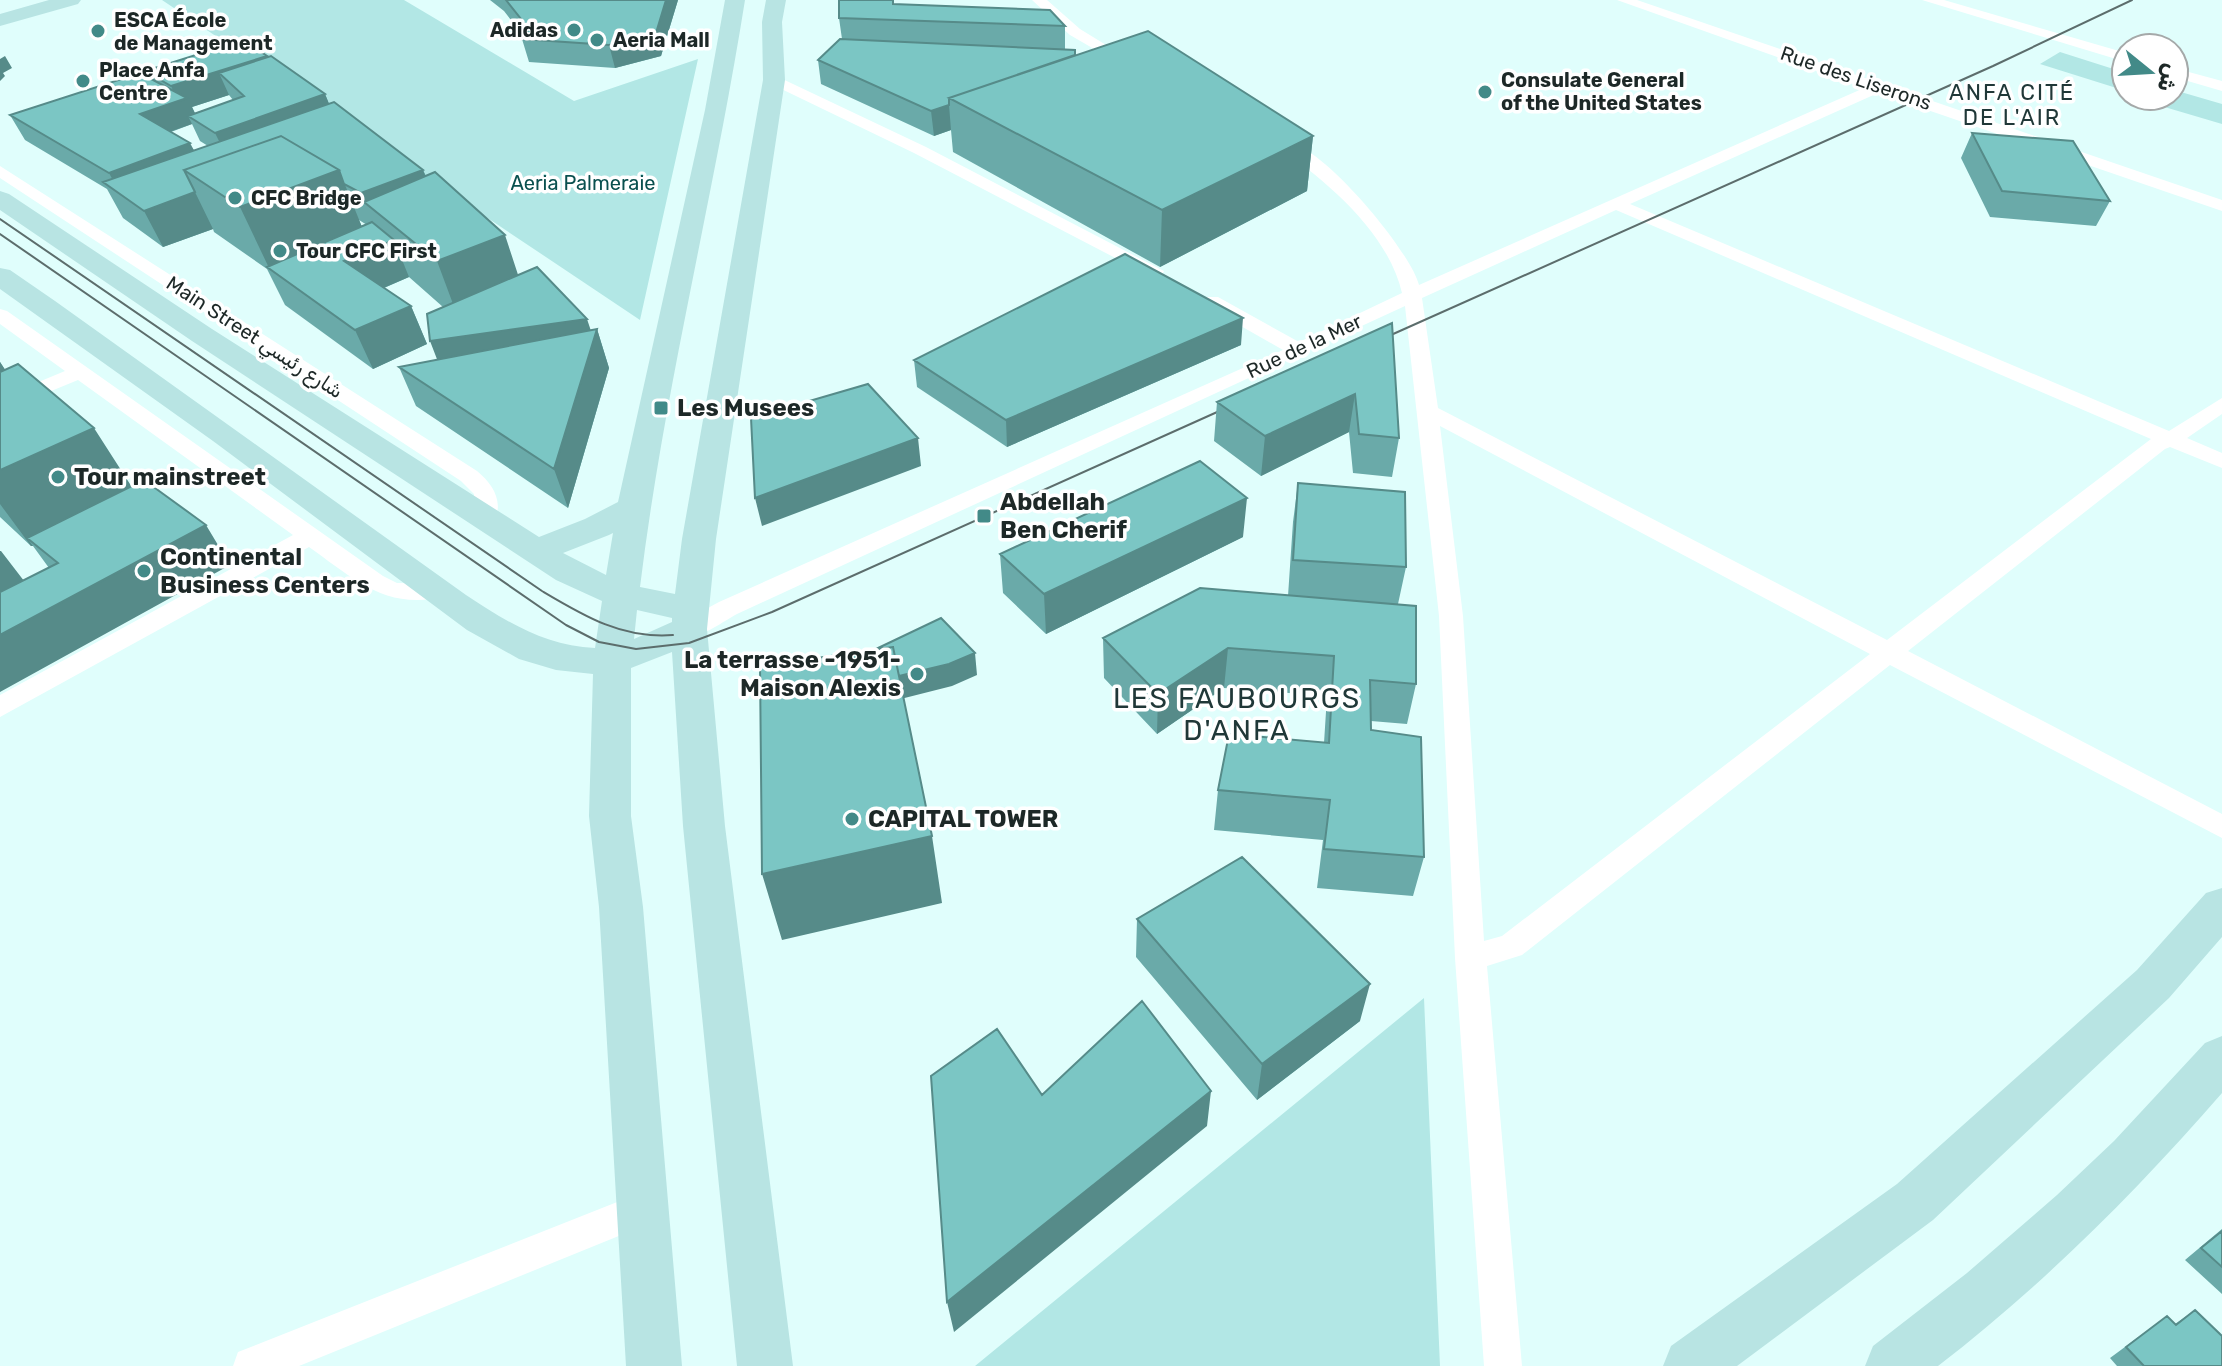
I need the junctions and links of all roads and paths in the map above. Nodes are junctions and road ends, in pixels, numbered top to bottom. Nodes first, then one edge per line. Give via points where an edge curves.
1 (44, 0) edge
2 (71, 0) edge
3 (735, 0) edge
4 (776, 0) edge
5 (1039, 0) edge
6 (1624, 0) edge
7 (1929, 0) edge
8 (0, 13) edge
9 (0, 20) edge
10 (2110, 53) edge
11 (2190, 77) edge
12 (774, 80) junction
13 (1120, 82) edge
14 (1880, 86) junction
15 (2222, 86) edge
16 (1271, 137) edge
17 (949, 140) dead end
18 (920, 150) junction
19 (0, 171) edge
20 (0, 199) edge
21 (1618, 205) junction
22 (2222, 206) edge
23 (0, 276) edge
24 (1177, 283) edge
25 (1197, 293) edge
26 (1412, 295) junction
27 (0, 315) edge
28 (1298, 350) junction
29 (80, 372) junction
30 (2222, 404) edge
31 (0, 406) edge
32 (1429, 412) junction
33 (2172, 439) junction
34 (2222, 461) edge
35 (633, 508) junction
36 (485, 518) junction
37 (310, 536) junction
38 (535, 551) junction
39 (437, 590) junction
40 (621, 595) junction
41 (702, 615) junction
42 (1889, 653) junction
43 (612, 662) junction
44 (0, 707) edge
45 (2222, 827) edge
46 (2222, 906) edge
47 (1470, 958) junction
48 (2222, 1058) edge
49 (645, 1208) junction
50 (252, 1366) edge
51 (654, 1366) edge
52 (765, 1366) edge
53 (1503, 1366) edge
54 (1691, 1366) edge
55 (1893, 1366) edge

1 - 8 main road
2 - 9 main road
3 - 35 main road
4 - 12 main road
5 - 13 street via 1075,32 1146,73
6 - 14 street, Rue des Liserons
7 - 10 street
11 - 15 street
12 - 18 street
12 - 41 main road via 699,539
14 - 21 street, Rue de la Mer
14 - 22 street, Rue des Liserons
16 - 26 street via 1319,168 1366,215 1406,270
17 - 18 street
18 - 24 street
19 - 36 street, Main Street شارع رئيسي via 469,476 484,489
20 - 36 main road, Main Street شارع رئيسي
21 - 26 street, Rue de la Mer
21 - 33 street
23 - 39 main road
25 - 28 street
26 - 28 street, Rue de la Mer
26 - 32 street
27 - 29 street
28 - 41 street, Rue de la Mer
29 - 31 street
29 - 37 street
30 - 33 street
32 - 42 street
32 - 47 street via 1451,616
33 - 34 street
33 - 42 street via 2157,444
35 - 38 main road
35 - 40 main road
36 - 38 main road, Main Street شارع رئيسي
37 - 39 street via 383,587 407,593
37 - 44 street
38 - 40 main road, Main Street شارع رئيسي
39 - 43 main road via 519,645 555,657
40 - 41 main road, Main Street شارع رئيسي
40 - 43 main road
41 - 43 main road
41 - 52 main road via 704,826
42 - 45 street
42 - 47 street via 1511,946
43 - 49 main road via 610,816
46 - 54 main road via 2153,984 1915,1202
47 - 53 street
48 - 55 main road via 2087,1201 1971,1305
49 - 50 street
49 - 51 main road

